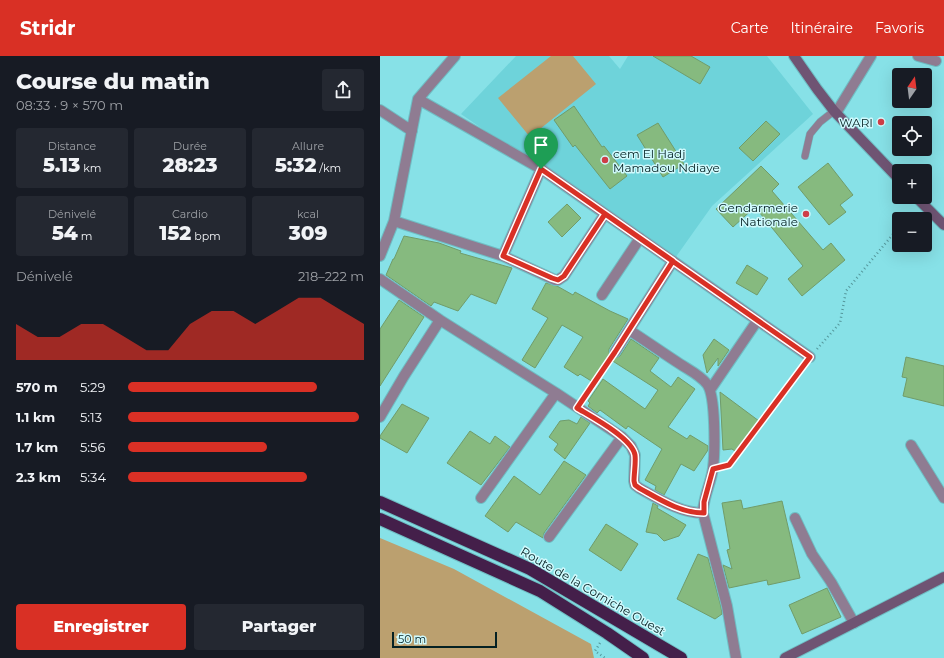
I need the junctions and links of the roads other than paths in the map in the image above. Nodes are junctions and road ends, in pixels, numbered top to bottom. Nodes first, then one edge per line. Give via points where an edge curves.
1 (455, 56) edge
2 (794, 56) edge
3 (871, 56) edge
4 (918, 56) edge
5 (936, 61) dead end
6 (418, 99) junction
7 (380, 110) edge
8 (835, 112) junction
9 (412, 131) junction
10 (805, 156) dead end
11 (541, 169) junction
12 (892, 172) edge
13 (923, 204) edge
14 (605, 214) junction
15 (394, 221) junction
16 (944, 225) edge
17 (640, 238) junction
18 (380, 256) edge
19 (503, 256) junction
20 (673, 261) junction
21 (380, 279) edge
22 (602, 295) dead end
23 (440, 320) junction
24 (757, 321) junction
25 (629, 330) junction
26 (615, 352) road end
27 (810, 357) road end
28 (710, 390) junction
29 (556, 393) junction
30 (380, 417) edge
31 (622, 437) junction
32 (912, 446) dead end
33 (481, 498) dead end
34 (944, 498) edge
35 (380, 502) edge
36 (704, 513) junction
37 (795, 518) dead end
38 (380, 519) edge
39 (550, 537) dead end
40 (944, 577) edge
41 (854, 623) junction
42 (643, 658) edge
43 (681, 658) edge
44 (736, 658) edge
45 (786, 658) edge

1 - 6 street
2 - 8 street
3 - 8 street
4 - 5 street
6 - 9 street
6 - 11 street
7 - 9 street
8 - 10 lane via 820,122 810,134
8 - 12 street
9 - 15 street
11 - 14 street
11 - 19 street
13 - 16 street
14 - 17 street
14 - 19 street via 564,276 558,280
15 - 18 street
15 - 19 street
17 - 20 street
17 - 22 street
20 - 24 street
20 - 25 street
21 - 23 street
23 - 29 street
23 - 30 street
24 - 27 street
24 - 28 street
25 - 26 street
25 - 28 street via 697,375
28 - 36 street via 714,437 713,469 704,502
29 - 31 street
29 - 33 street
31 - 36 street via 631,446 635,455 635,485 681,510
31 - 39 street
32 - 34 street
35 - 43 highway, Route de la Corniche Ouest via 530,569
36 - 44 street via 727,606
37 - 41 street via 812,554
38 - 42 highway via 540,591
40 - 41 street
41 - 45 street

